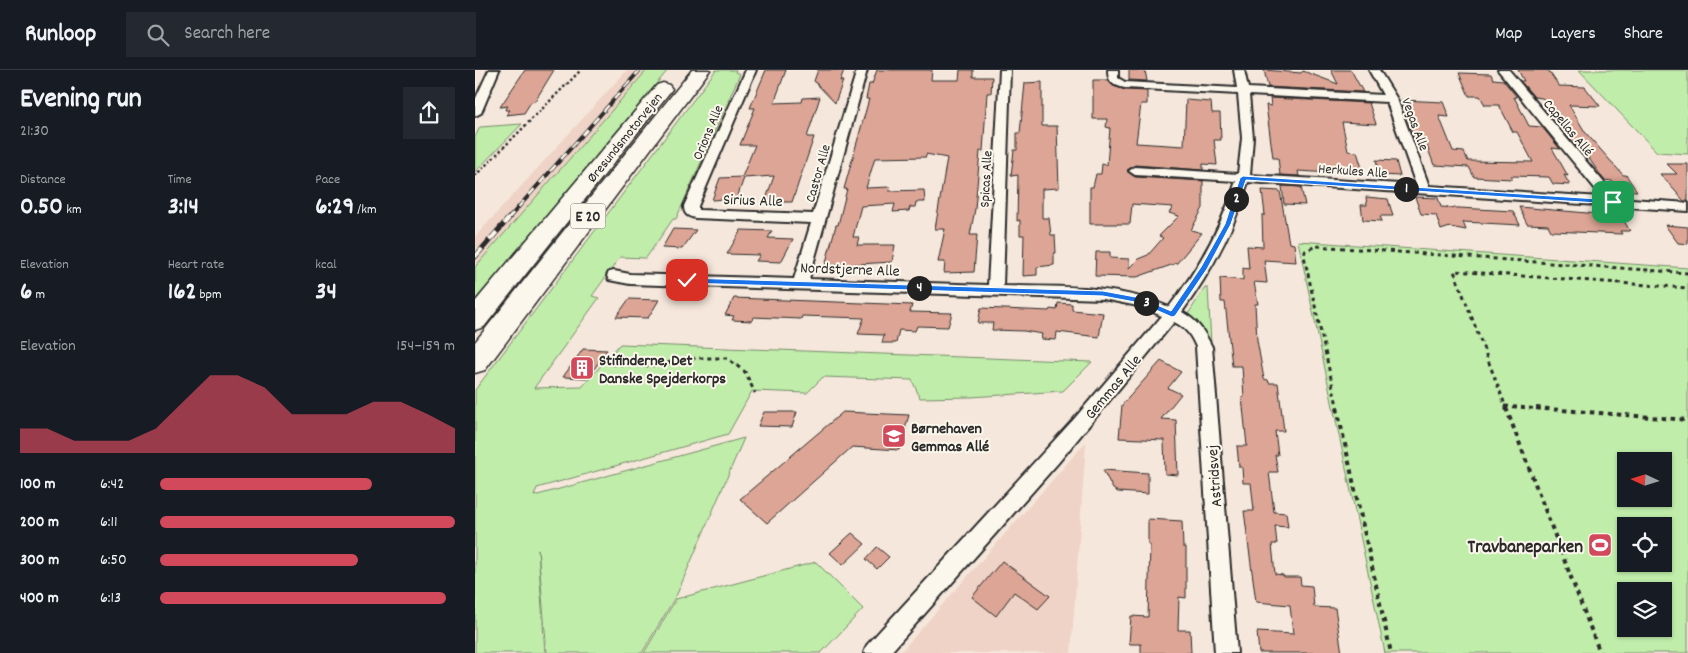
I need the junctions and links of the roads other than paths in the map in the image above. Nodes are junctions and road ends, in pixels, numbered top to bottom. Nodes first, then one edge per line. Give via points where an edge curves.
1 (494, 70) edge
2 (678, 70) edge
3 (701, 70) edge
4 (751, 70) edge
5 (862, 70) edge
6 (1005, 70) edge
7 (1113, 70) edge
8 (1239, 70) edge
9 (1374, 70) edge
10 (1503, 70) edge
11 (1243, 90) junction
12 (1391, 99) junction
13 (475, 113) edge
14 (1135, 171) dead end
15 (1243, 178) junction
16 (1424, 190) junction
17 (1613, 202) junction
18 (691, 206) joint
19 (1688, 207) edge
20 (820, 218) junction
21 (614, 276) dead end
22 (800, 284) junction
23 (995, 290) junction
24 (1172, 314) junction
25 (475, 320) edge
26 (475, 362) edge
27 (875, 653) edge
28 (1226, 653) edge

1 - 13 street
2 - 25 highway, Øresundsmotorvejen / E 20
3 - 26 highway, Øresundsmotorvejen / E 20
4 - 18 street, Orions Alle
5 - 20 street, Castor Alle
6 - 23 street, Spicas Alle
7 - 11 street via 1113,79 1125,85
8 - 11 street, Gemmas Alle
9 - 12 street, Vegas Alle
10 - 17 street, Capellas Allé
11 - 12 street
11 - 15 street, Gemmas Alle via 1248,136
12 - 16 street, Vegas Alle
14 - 15 street, Herkules Alle
15 - 16 street, Herkules Alle
15 - 24 street, Gemmas Alle via 1228,224 1204,268
16 - 17 street, Herkules Alle
17 - 19 street, Herkules Alle
18 - 20 street, Sirius Alle via 691,212 695,214
20 - 22 street, Castor Alle
21 - 22 street, Nordstjerne Alle
22 - 23 street, Nordstjerne Alle
23 - 24 street, Nordstjerne Alle via 1103,294 1141,301
24 - 27 street, Gemmas Alle via 1064,445
24 - 28 street, Astridsvej via 1189,323 1203,347

